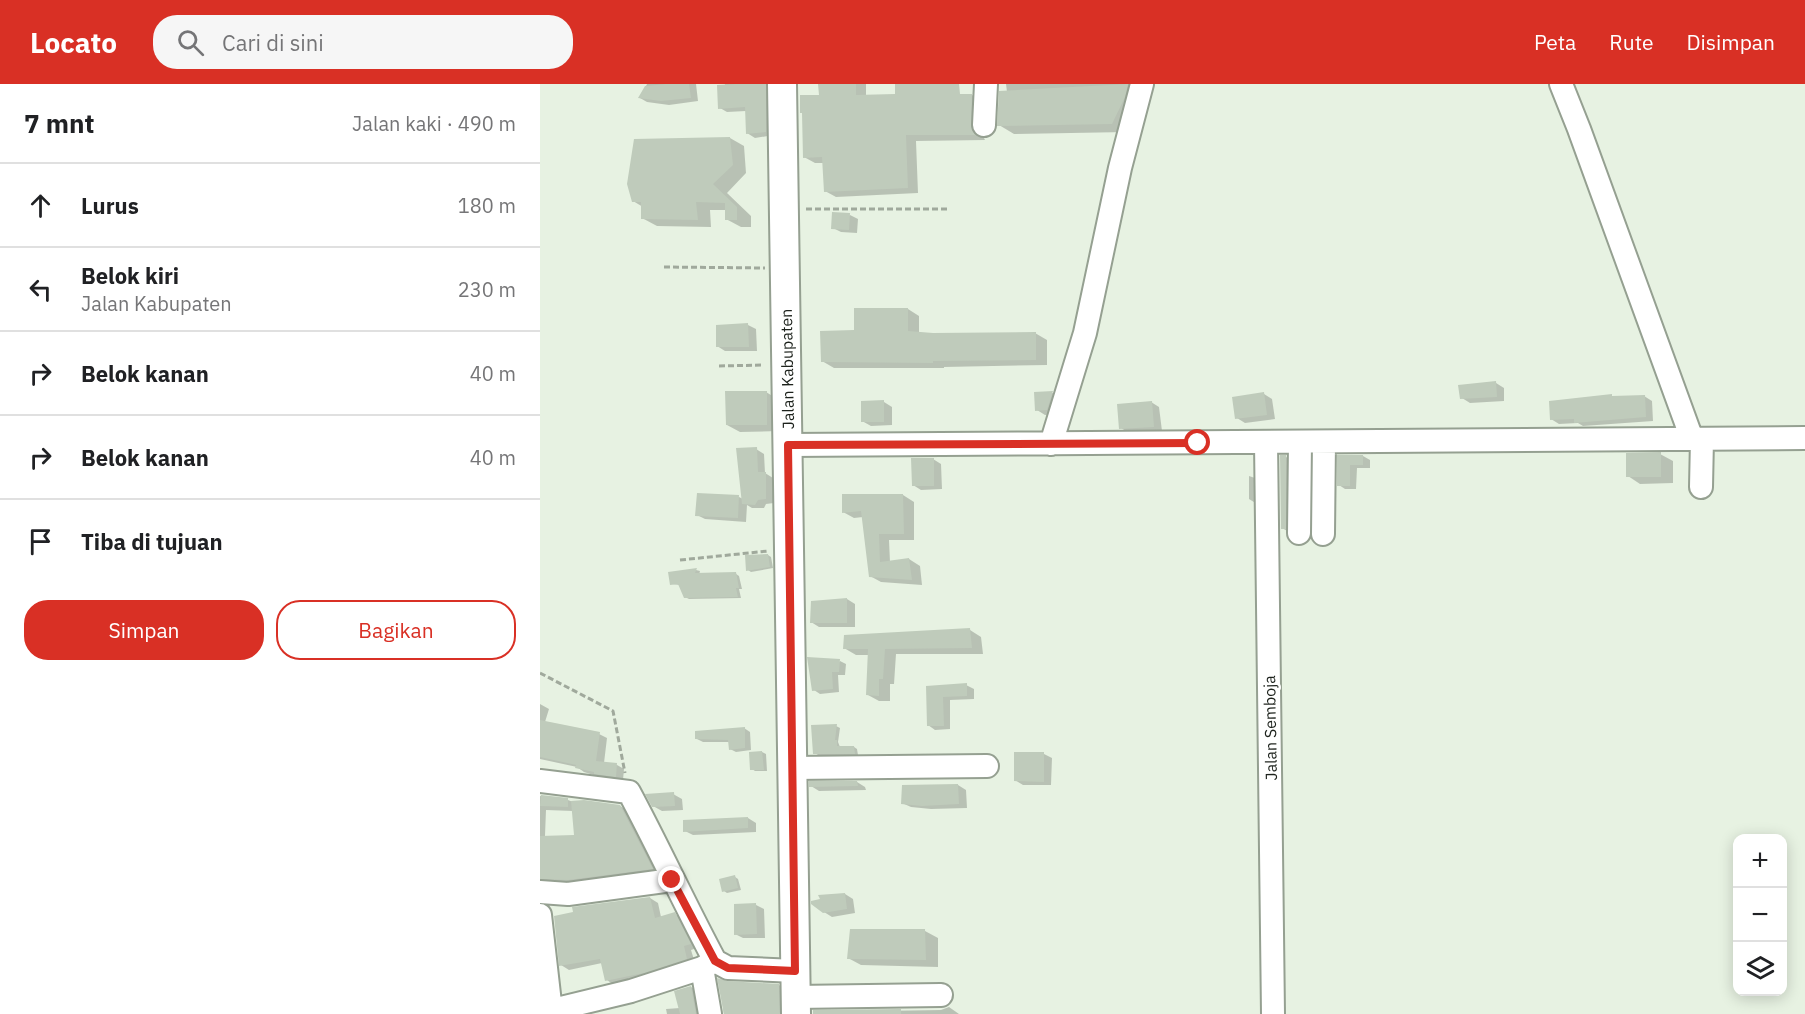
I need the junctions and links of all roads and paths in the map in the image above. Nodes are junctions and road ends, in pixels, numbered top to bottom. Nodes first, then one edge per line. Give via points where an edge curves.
1 (782, 84) edge
2 (986, 84) edge
3 (1142, 84) edge
4 (1561, 84) edge
5 (984, 125) dead end
6 (783, 209) junction
7 (950, 209) dead end
8 (664, 267) dead end
9 (785, 268) junction
10 (787, 365) junction
11 (719, 366) dead end
12 (1805, 438) edge
13 (1697, 439) junction
14 (1266, 442) junction
15 (1299, 442) junction
16 (1323, 442) junction
17 (1051, 444) junction
18 (788, 445) junction
19 (1701, 487) dead end
20 (1299, 534) dead end
21 (1323, 534) dead end
22 (789, 549) junction
23 (680, 560) dead end
24 (540, 673) edge
25 (987, 766) dead end
26 (792, 768) junction
27 (540, 781) edge
28 (629, 792) junction
29 (672, 880) junction
30 (540, 892) edge
31 (540, 915) edge
32 (708, 965) junction
33 (795, 994) edge
34 (941, 995) dead end
35 (604, 1006) edge
36 (546, 1012) edge
37 (710, 1014) edge
38 (1273, 1014) edge

1 - 6 main road, Jalan Kabupaten
2 - 5 street
3 - 17 street via 1084,333
4 - 13 street
6 - 7 path
6 - 9 main road, Jalan Kabupaten
8 - 9 path
9 - 10 main road, Jalan Kabupaten
10 - 11 path
10 - 18 main road, Jalan Kabupaten
12 - 13 street
13 - 16 street
13 - 19 street
14 - 15 street
14 - 17 street
14 - 38 street, Jalan Semboja
15 - 16 street
15 - 20 street
16 - 21 street
17 - 18 street
18 - 22 main road, Jalan Kabupaten
22 - 23 path
22 - 26 main road, Jalan Kabupaten
24 - 28 path via 613,711
25 - 26 street
26 - 33 main road, Jalan Kabupaten
27 - 28 street
28 - 29 street
29 - 30 street via 567,894
29 - 32 street
31 - 36 street
32 - 33 street via 728,968
32 - 35 street
32 - 37 street
33 - 34 street
35 - 36 street

